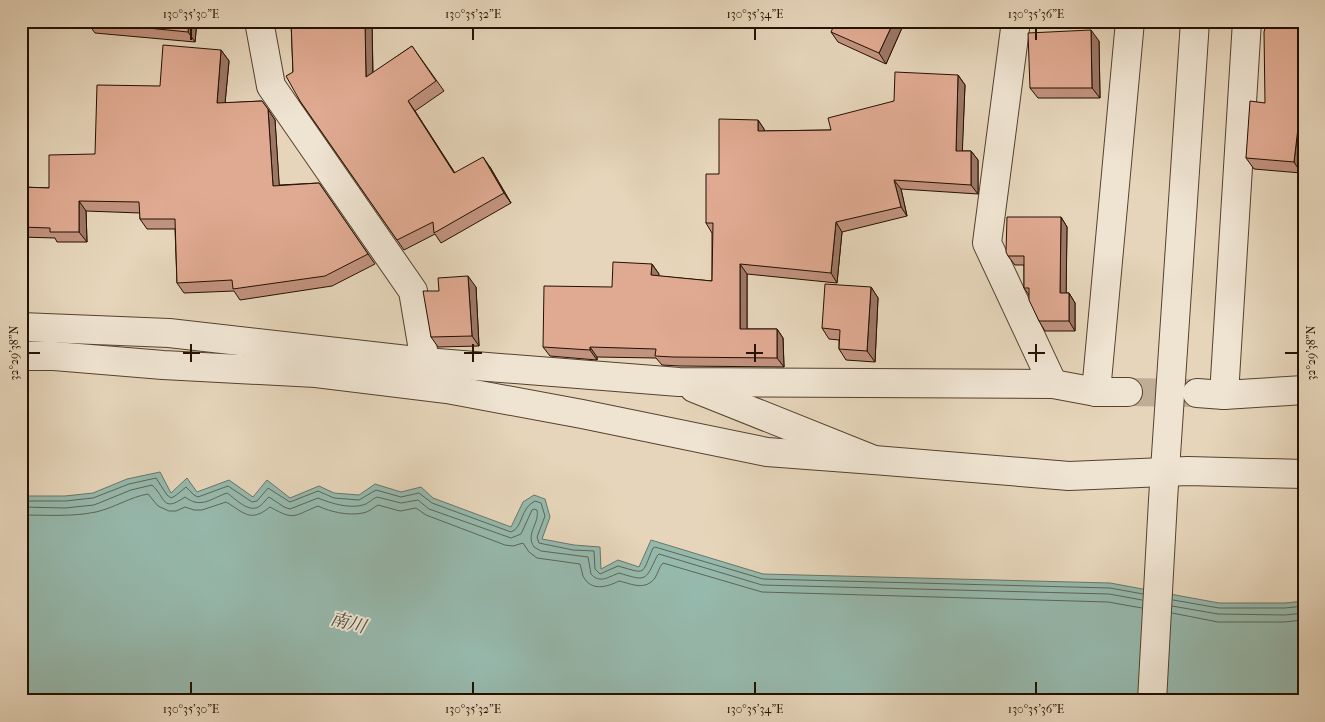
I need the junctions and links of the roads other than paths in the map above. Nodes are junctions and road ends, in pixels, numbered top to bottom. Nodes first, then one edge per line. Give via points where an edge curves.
1 (259, 21) edge
2 (1016, 21) edge
3 (1130, 21) edge
4 (1195, 21) edge
5 (1247, 21) edge
6 (21, 328) edge
7 (21, 356) edge
8 (425, 362) junction
9 (679, 382) junction
10 (1053, 384) junction
11 (1304, 390) edge
12 (1096, 392) junction
13 (1128, 392) tunnel mouth
14 (1197, 393) tunnel mouth
15 (1224, 395) junction
16 (874, 460) junction
17 (1165, 472) junction
18 (1304, 474) edge
19 (1152, 701) edge

1 - 8 street via 271,86 413,290
2 - 10 street via 987,243
3 - 12 street
4 - 17 street
5 - 15 street
6 - 8 street via 169,333
7 - 16 street via 316,373 446,389 767,452
8 - 9 street
9 - 10 street
9 - 16 street
10 - 12 street
11 - 15 street
12 - 13 street
14 - 15 street
16 - 17 street via 1069,476
17 - 18 street
17 - 19 street

